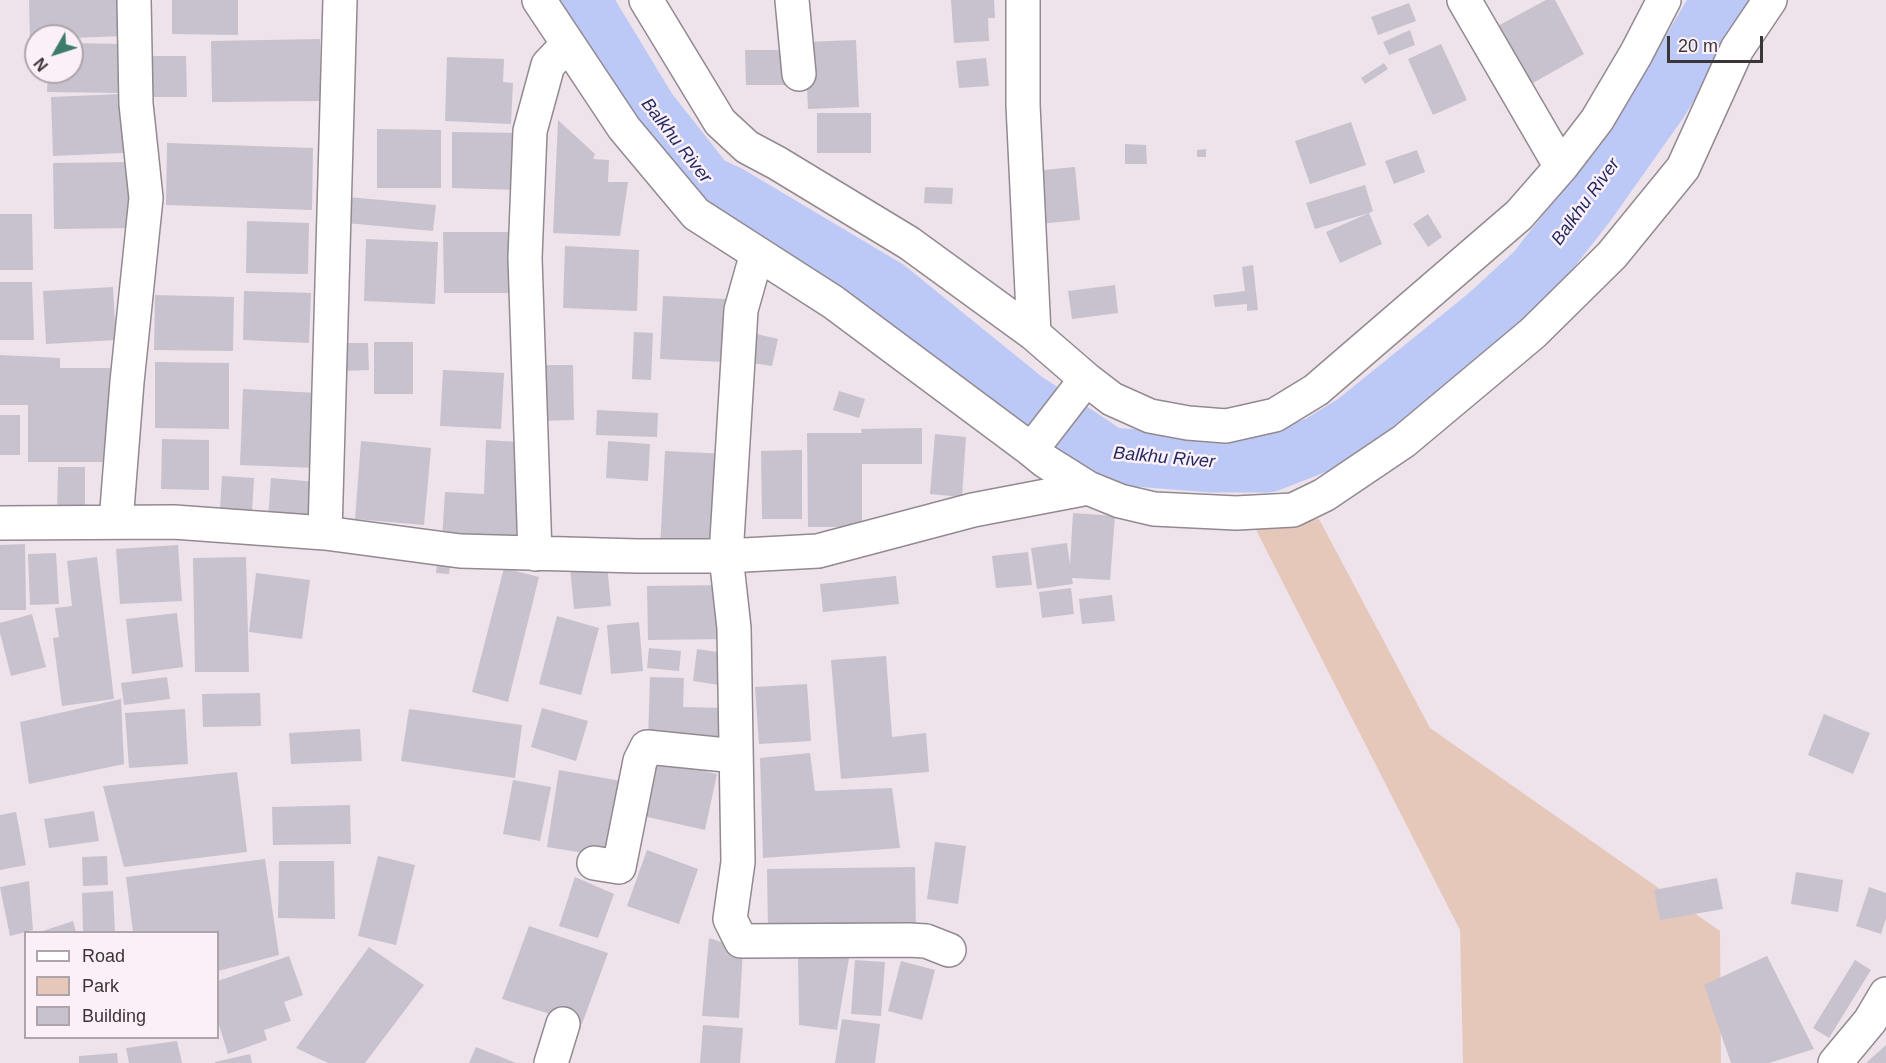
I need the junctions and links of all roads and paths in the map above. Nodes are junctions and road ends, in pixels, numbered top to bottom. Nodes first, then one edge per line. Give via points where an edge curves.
1 (134, 0) edge
2 (340, 0) edge
3 (539, 0) edge
4 (646, 0) edge
5 (792, 0) edge
6 (1023, 0) edge
7 (1464, 0) edge
8 (1664, 0) edge
9 (1770, 0) edge
10 (568, 44) junction
11 (799, 74) dead end
12 (1561, 166) junction
13 (757, 253) junction
14 (1034, 334) junction
15 (1079, 388) junction
16 (1035, 442) junction
17 (1088, 488) junction
18 (116, 522) junction
19 (0, 523) edge
20 (326, 532) junction
21 (535, 554) junction
22 (726, 556) junction
23 (736, 756) junction
24 (594, 863) dead end
25 (949, 950) dead end
26 (1886, 994) edge
27 (563, 1024) dead end
28 (551, 1063) edge
29 (1835, 1063) edge

1 - 18 street via 136,104 146,198
2 - 20 street
3 - 10 street
4 - 14 street via 720,122 747,147 909,243
5 - 11 street
6 - 14 street via 1023,105
7 - 12 street
8 - 12 street via 1598,120
9 - 17 street via 1737,49 1683,168 1612,255 1533,333 1404,441 1324,495 1293,510 1236,513 1154,509
10 - 13 street via 624,128 696,214
10 - 21 street via 548,65 530,131 525,258
12 - 15 street via 1519,215 1424,298 1316,390 1275,415 1227,426 1188,423 1150,416
13 - 16 street
13 - 22 street via 741,310
14 - 15 street
15 - 16 street
16 - 17 street via 1045,461
17 - 22 street via 973,510 818,551
18 - 19 street
18 - 20 street
20 - 21 street via 460,551
21 - 22 street
22 - 23 street via 734,627
23 - 24 street via 647,747 640,761 619,867
23 - 25 street via 738,862 730,919 741,940 918,940
26 - 29 street via 1870,1021
27 - 28 street

